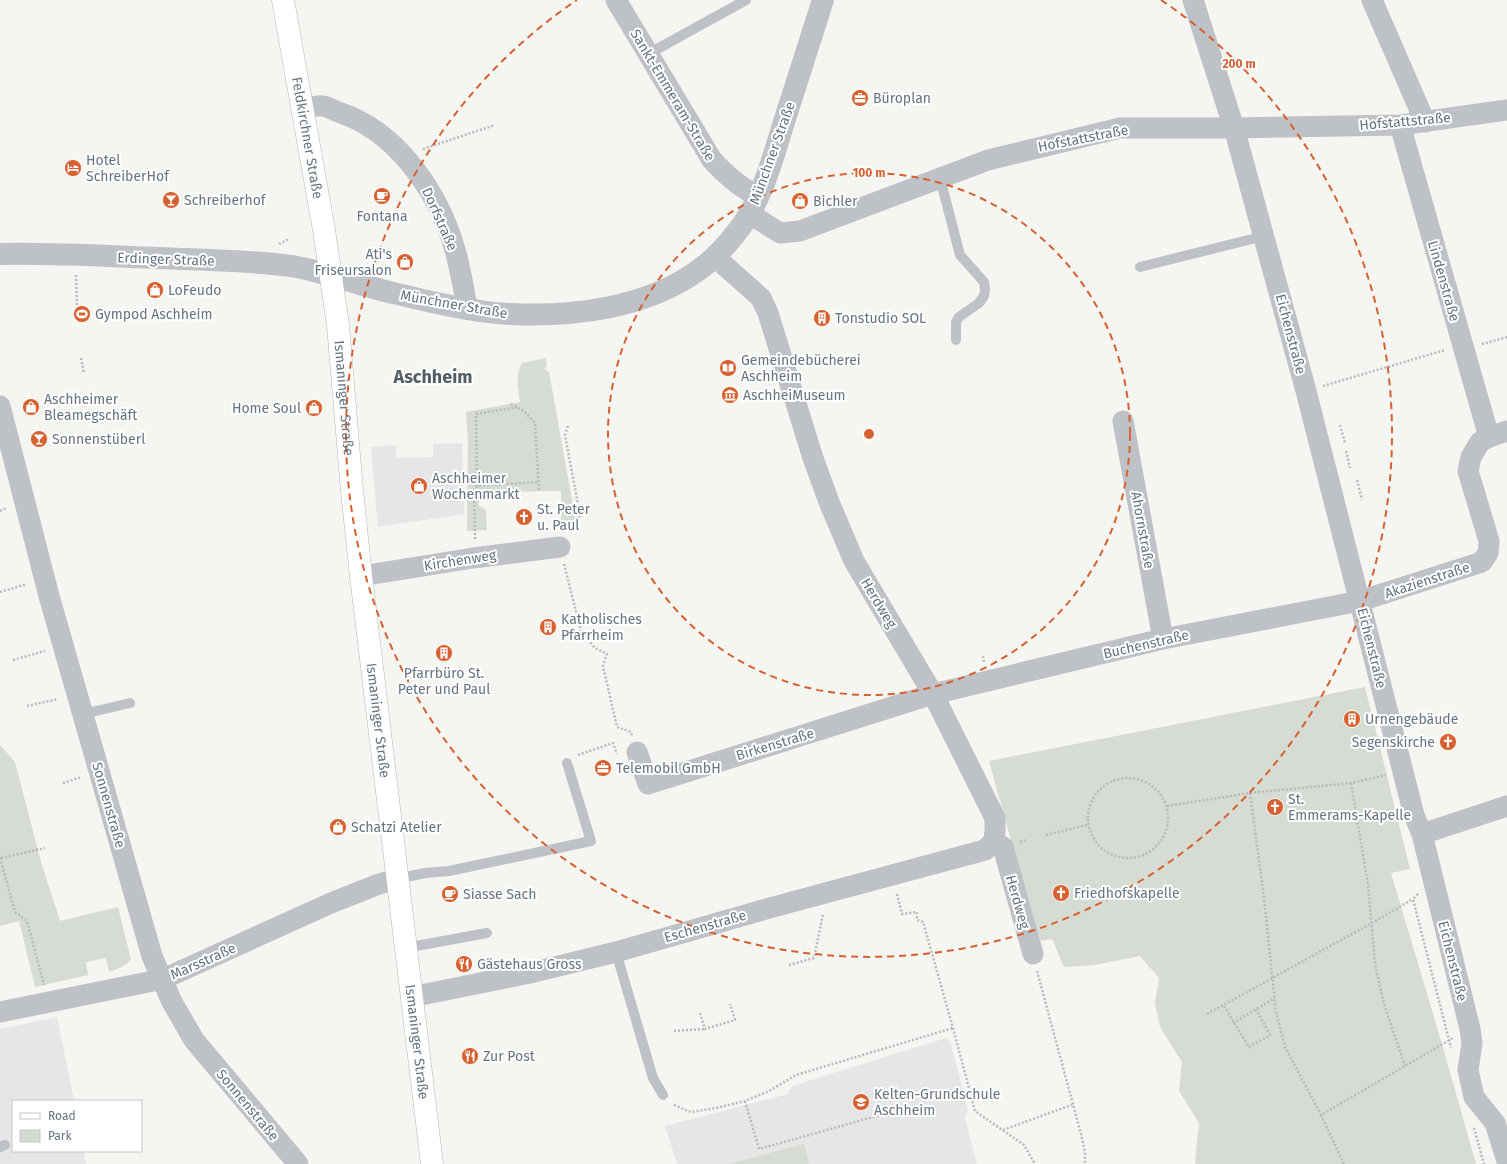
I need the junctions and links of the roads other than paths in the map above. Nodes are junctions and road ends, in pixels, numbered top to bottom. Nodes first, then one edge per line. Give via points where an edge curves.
1 (283, 0) edge
2 (616, 0) edge
3 (746, 0) edge
4 (823, 0) edge
5 (1193, 0) edge
6 (1372, 0) edge
7 (648, 54) junction
8 (302, 109) junction
9 (1507, 110) edge
10 (1424, 122) junction
11 (1400, 125) junction
12 (1234, 128) junction
13 (940, 178) junction
14 (754, 205) junction
15 (1264, 236) junction
16 (0, 254) edge
17 (715, 257) junction
18 (1140, 267) dead end
19 (332, 276) junction
20 (467, 308) junction
21 (956, 340) dead end
22 (0, 406) edge
23 (1123, 421) dead end
24 (1498, 434) edge
25 (560, 547) road end
26 (361, 576) junction
27 (1360, 601) junction
28 (1163, 639) junction
29 (933, 694) junction
30 (130, 702) dead end
31 (83, 714) junction
32 (637, 752) road end
33 (567, 763) road end
34 (1507, 806) edge
35 (1422, 834) junction
36 (994, 841) junction
37 (397, 879) junction
38 (487, 933) dead end
39 (405, 948) junction
40 (616, 952) junction
41 (1033, 954) road end
42 (163, 979) junction
43 (411, 997) junction
44 (0, 1012) edge
45 (663, 1095) dead end
46 (1507, 1161) edge
47 (298, 1164) edge
48 (432, 1164) edge

1 - 8 main road, Feldkirchner Straße
2 - 7 street, Sankt-Emmeram-Straße
3 - 7 lane
4 - 14 street, Münchner Straße via 773,157
5 - 12 street, Eichenstraße
6 - 10 street
7 - 14 street, Sankt-Emmeram-Straße via 712,160 750,192
8 - 19 main road, Feldkirchner Straße
8 - 20 street, Dorfstraße via 323,106 357,118 382,135 406,158 431,193 450,236 462,276
9 - 10 street, Hofstattstraße
10 - 11 street, Hofstattstraße
11 - 12 street, Hofstattstraße
11 - 24 street, Lindenstraße via 1463,349
12 - 13 street, Hofstattstraße via 1120,128 988,160
12 - 15 street, Eichenstraße
13 - 14 street, Hofstattstraße via 800,231 780,233
13 - 21 lane via 960,255 984,282 985,290 979,303 956,322
14 - 17 street, Münchner Straße via 735,235
15 - 18 lane
15 - 27 street, Eichenstraße
16 - 19 street, Erdinger Straße via 270,264
17 - 20 street, Münchner Straße via 674,285 610,307 551,315 508,314
17 - 29 street, Herdweg via 761,298 768,313 813,458 854,561
19 - 20 street, Münchner Straße via 390,292
19 - 26 main road, Ismaninger Straße
22 - 31 street, Sonnenstraße
23 - 28 street, Ahornstraße
24 - 27 street, Akazienstraße via 1480,442 1471,457 1468,471 1489,541 1488,553 1482,562
25 - 26 street, Kirchenweg
26 - 37 main road, Ismaninger Straße
27 - 28 street, Buchenstraße
27 - 35 street, Eichenstraße via 1402,770
28 - 29 street, Buchenstraße
29 - 32 street, Birkenstraße via 648,784
29 - 36 street, Herdweg via 995,818
30 - 31 lane
31 - 42 street, Sonnenstraße via 152,956
33 - 37 lane via 591,841
34 - 35 street
35 - 46 street, Eichenstraße via 1470,1028 1472,1043 1468,1070 1474,1097 1495,1123
36 - 40 street, Eschenstraße via 985,850
36 - 41 street, Herdweg via 1003,847
37 - 39 main road, Ismaninger Straße
37 - 42 street, Marsstraße via 337,901
38 - 39 lane
39 - 43 main road, Ismaninger Straße
40 - 43 street, Eschenstraße via 530,973
40 - 45 lane via 652,1078
42 - 44 street, Marsstraße
42 - 47 street, Sonnenstraße via 172,1002 194,1040
43 - 48 main road, Ismaninger Straße

